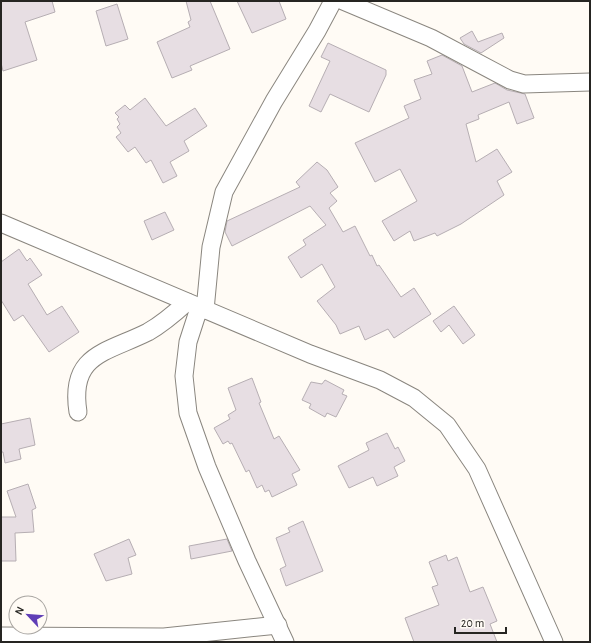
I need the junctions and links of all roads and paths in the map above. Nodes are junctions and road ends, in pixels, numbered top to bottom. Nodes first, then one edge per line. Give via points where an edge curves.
1 (333, 1) edge
2 (343, 1) edge
3 (590, 82) edge
4 (1, 223) edge
5 (197, 307) junction
6 (78, 412) dead end
7 (278, 625) junction
8 (1, 636) edge
9 (164, 640) edge
10 (285, 642) edge
11 (554, 642) edge

1 - 5 street via 270,107 224,192
2 - 3 street via 431,38 510,80 524,84
4 - 5 street
5 - 6 street via 109,348 90,361 77,381
5 - 7 street via 188,342 184,376 188,413 207,467 247,561
5 - 11 street via 380,380 414,398 447,425 477,469
7 - 9 street
7 - 10 street
8 - 9 street

